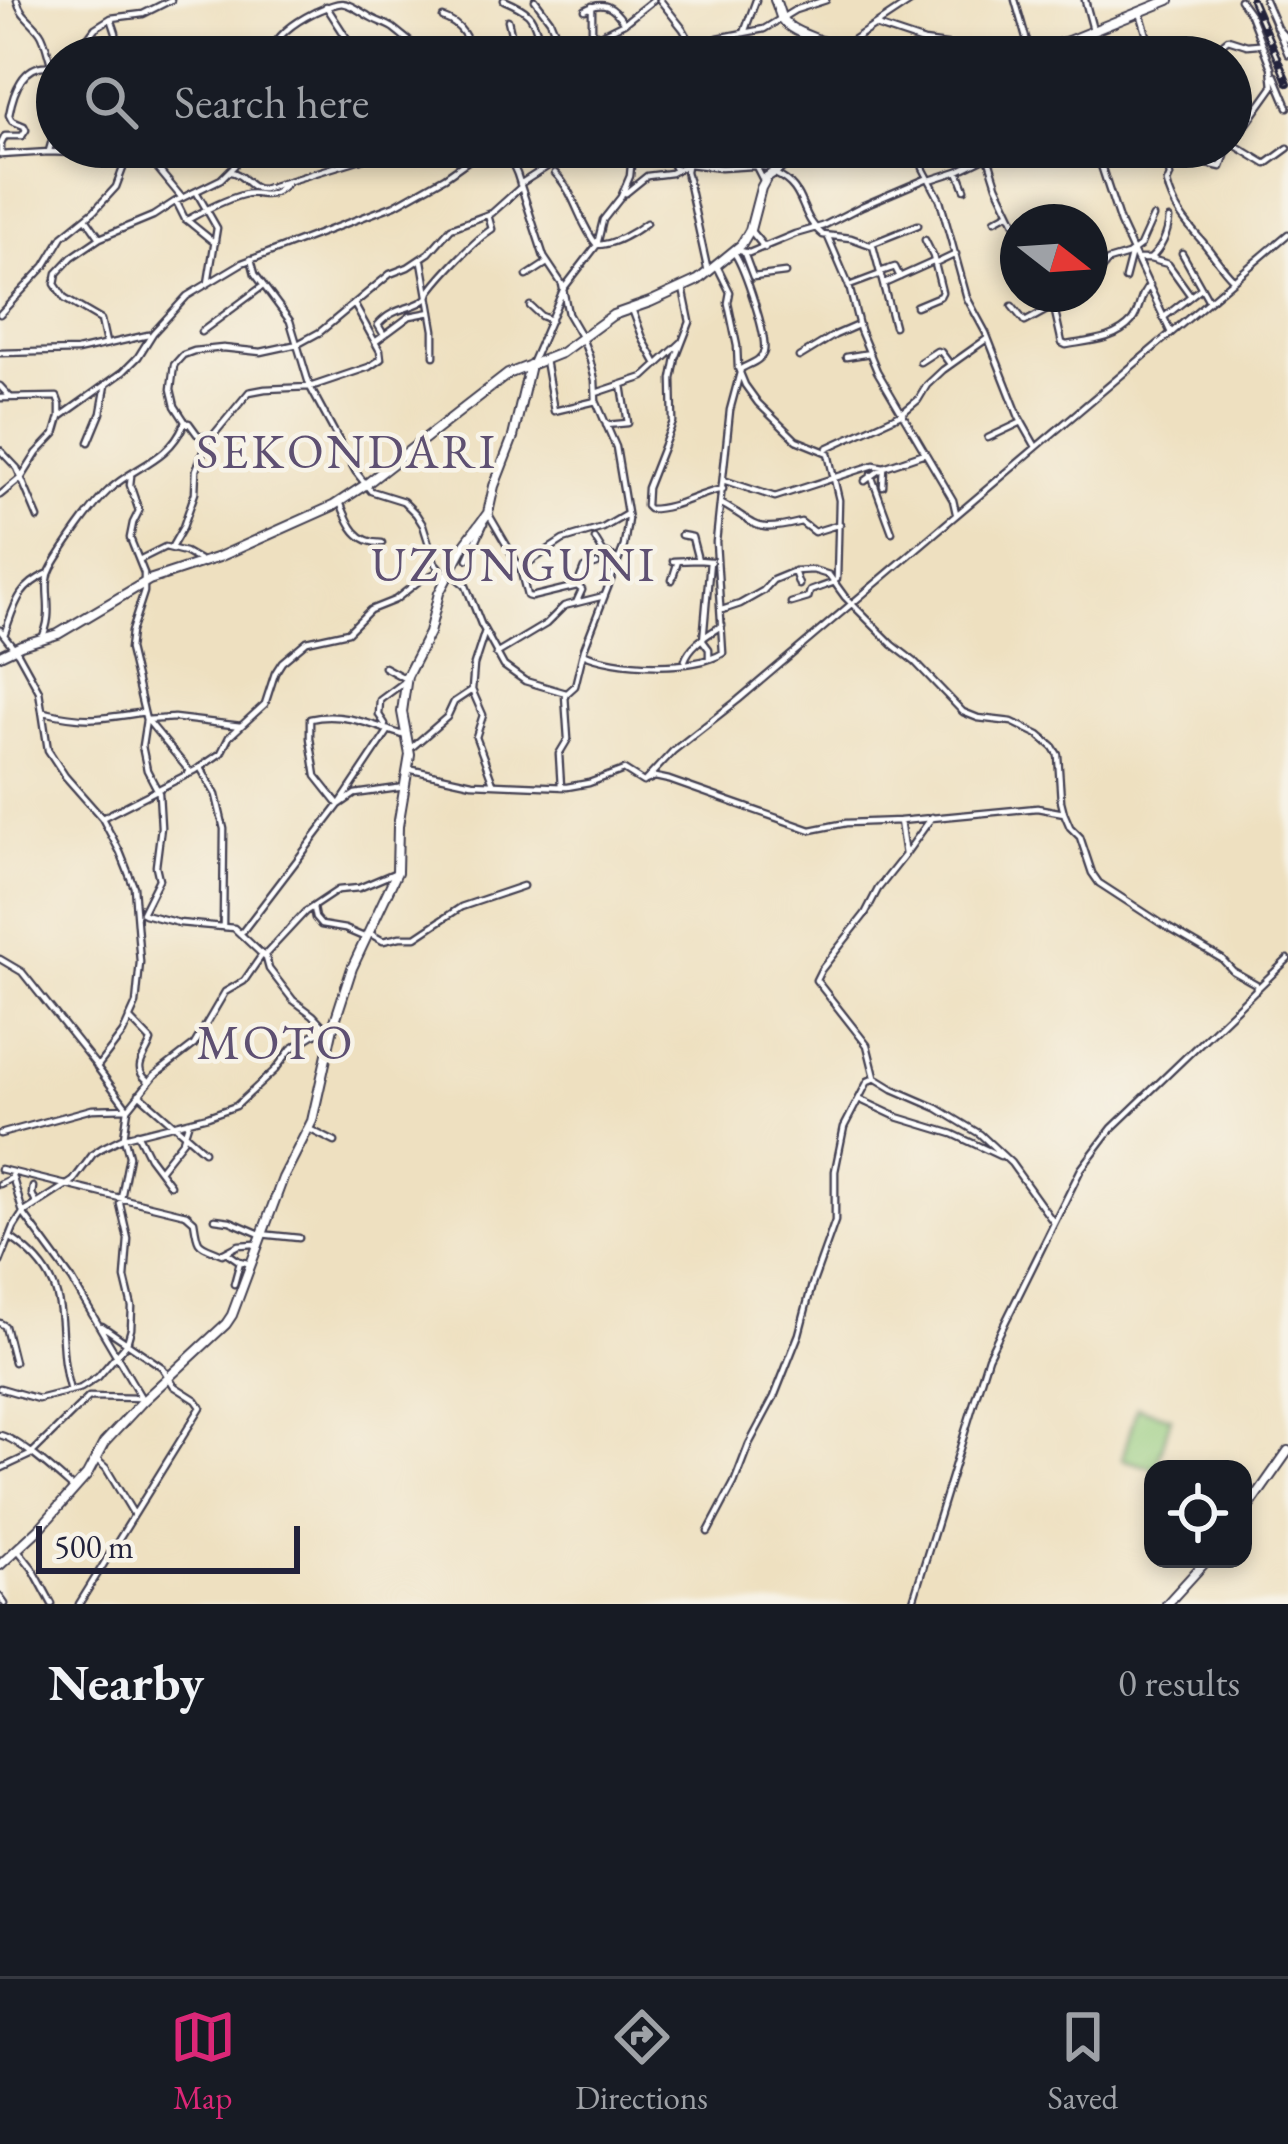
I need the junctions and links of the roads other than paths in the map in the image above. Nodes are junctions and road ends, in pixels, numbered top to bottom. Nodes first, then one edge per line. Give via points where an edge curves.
1 (16, 0) edge
2 (171, 0) edge
3 (504, 0) edge
4 (535, 0) edge
5 (656, 0) edge
6 (757, 0) edge
7 (775, 0) edge
8 (826, 0) edge
9 (913, 0) edge
10 (1015, 0) edge
11 (1085, 0) edge
12 (1168, 0) edge
13 (1240, 0) edge
14 (1265, 0) edge
15 (356, 2) edge
16 (326, 6) junction
17 (1140, 12) junction
18 (443, 18) dead end
19 (782, 18) junction
20 (111, 19) junction
21 (508, 20) dead end
22 (623, 23) junction
23 (876, 26) junction
24 (1276, 27) junction
25 (1094, 30) junction
26 (744, 34) junction
27 (42, 36) edge
28 (89, 36) edge
29 (116, 36) edge
30 (279, 36) edge
31 (346, 36) edge
32 (403, 36) edge
33 (465, 36) edge
34 (511, 36) edge
35 (540, 36) edge
36 (557, 36) edge
37 (590, 36) edge
38 (597, 36) edge
39 (684, 36) edge
40 (731, 36) edge
41 (808, 36) edge
42 (858, 36) edge
43 (906, 36) edge
44 (1025, 36) edge
45 (1079, 36) edge
46 (1148, 36) edge
47 (1288, 40) edge
48 (1261, 43) junction
49 (1252, 44) edge
50 (1288, 54) edge
51 (36, 67) edge
52 (1270, 67) junction
53 (1288, 106) edge
54 (1252, 117) edge
55 (1288, 148) edge
56 (36, 153) edge
57 (1252, 154) edge
58 (0, 155) edge
59 (125, 168) edge
60 (159, 168) edge
61 (232, 168) edge
62 (332, 168) edge
63 (458, 168) edge
64 (515, 168) edge
65 (547, 168) edge
66 (631, 168) edge
67 (680, 168) joint
68 (759, 168) edge
69 (770, 168) edge
70 (924, 168) edge
71 (963, 168) edge
72 (992, 168) edge
73 (1102, 168) edge
74 (1167, 168) edge
75 (776, 169) junction
76 (958, 171) junction
77 (230, 172) junction
78 (555, 173) dead end
79 (928, 179) junction
80 (287, 182) junction
81 (764, 182) junction
82 (520, 186) junction
83 (965, 189) dead end
84 (197, 193) junction
85 (621, 197) junction
86 (179, 199) junction
87 (1007, 204) edge
88 (208, 209) junction
89 (488, 215) junction
90 (1000, 217) edge
91 (1153, 217) dead end
92 (86, 218) junction
93 (189, 219) junction
94 (1169, 219) dead end
95 (995, 220) dead end
96 (646, 224) dead end
97 (918, 225) dead end
98 (815, 229) junction
99 (750, 230) junction
100 (1288, 234) edge
101 (829, 237) junction
102 (100, 238) junction
103 (925, 240) dead end
104 (216, 244) junction
105 (870, 244) junction
106 (598, 245) junction
107 (765, 248) junction
108 (738, 252) junction
109 (1132, 252) junction
110 (956, 254) junction
111 (1182, 254) dead end
112 (251, 259) junction
113 (422, 259) junction
114 (1138, 259) junction
115 (1150, 259) junction
116 (1108, 261) edge
117 (547, 263) junction
118 (935, 263) junction
119 (712, 269) junction
120 (785, 273) dead end
121 (881, 273) junction
122 (527, 276) dead end
123 (900, 278) junction
124 (1125, 279) dead end
125 (1233, 279) junction
126 (884, 284) junction
127 (207, 286) junction
128 (263, 286) junction
129 (849, 286) junction
130 (1150, 286) junction
131 (683, 288) junction
132 (1201, 288) junction
133 (564, 289) junction
134 (1191, 296) junction
135 (428, 297) junction
136 (1209, 301) junction
137 (354, 304) junction
138 (530, 306) dead end
139 (916, 306) dead end
140 (632, 309) junction
141 (431, 312) junction
142 (1017, 312) edge
143 (1042, 312) edge
144 (1056, 312) edge
145 (0, 314) edge
146 (1163, 318) junction
147 (551, 320) junction
148 (858, 325) junction
149 (894, 326) dead end
150 (201, 332) dead end
151 (152, 333) junction
152 (1172, 333) junction
153 (384, 335) junction
154 (582, 338) junction
155 (988, 338) junction
156 (375, 342) junction
157 (682, 342) junction
158 (106, 343) junction
159 (298, 344) junction
160 (0, 353) edge
161 (870, 353) junction
162 (434, 356) dead end
163 (799, 357) dead end
164 (846, 357) dead end
165 (545, 360) junction
166 (920, 362) dead end
167 (657, 364) junction
168 (950, 364) junction
169 (530, 365) junction
170 (739, 373) junction
171 (622, 384) junction
172 (106, 385) junction
173 (0, 386) edge
174 (310, 387) junction
175 (596, 393) junction
176 (10, 397) junction
177 (0, 398) edge
178 (596, 401) junction
179 (901, 414) junction
180 (60, 417) junction
181 (1022, 422) junction
182 (186, 423) junction
183 (606, 424) junction
184 (988, 437) dead end
185 (210, 440) junction
186 (89, 442) dead end
187 (1037, 448) junction
188 (0, 450) edge
189 (824, 450) junction
190 (925, 453) junction
191 (884, 467) junction
192 (872, 475) junction
193 (130, 476) junction
194 (22, 477) junction
195 (832, 478) junction
196 (723, 480) junction
197 (865, 482) dead end
198 (365, 485) junction
199 (883, 486) dead end
200 (723, 489) junction
201 (0, 495) edge
202 (340, 502) junction
203 (722, 503) junction
204 (627, 514) junction
205 (487, 516) junction
206 (955, 516) junction
207 (38, 518) dead end
208 (840, 524) junction
209 (892, 532) dead end
210 (681, 536) dead end
211 (596, 539) dead end
212 (382, 543) dead end
213 (171, 548) junction
214 (468, 559) dead end
215 (139, 560) junction
216 (619, 560) junction
217 (698, 560) junction
218 (713, 561) junction
219 (204, 562) junction
220 (597, 564) dead end
221 (520, 568) junction
222 (794, 572) junction
223 (49, 574) junction
224 (446, 574) junction
225 (672, 580) dead end
226 (145, 582) junction
227 (836, 583) junction
228 (799, 585) dead end
229 (577, 586) junction
230 (604, 596) junction
231 (576, 603) junction
232 (791, 603) dead end
233 (851, 603) junction
234 (722, 610) junction
235 (722, 625) junction
236 (485, 631) junction
237 (2, 633) edge
238 (703, 638) junction
239 (40, 640) junction
240 (15, 648) junction
241 (496, 653) junction
242 (584, 653) junction
243 (0, 655) edge
244 (709, 659) junction
245 (685, 662) junction
246 (384, 667) dead end
247 (406, 677) junction
248 (472, 690) junction
249 (566, 693) junction
250 (44, 712) junction
251 (146, 718) junction
252 (242, 726) junction
253 (387, 730) junction
254 (406, 736) junction
255 (410, 749) junction
256 (200, 767) junction
257 (408, 770) junction
258 (191, 772) junction
259 (644, 782) junction
260 (493, 783) junction
261 (405, 787) junction
262 (561, 787) junction
263 (158, 788) junction
264 (339, 805) junction
265 (1064, 813) junction
266 (932, 817) junction
267 (101, 818) junction
268 (900, 821) junction
269 (906, 853) junction
270 (397, 872) junction
271 (524, 886) dead end
272 (313, 907) junction
273 (139, 913) junction
274 (223, 926) junction
275 (242, 934) junction
276 (367, 936) junction
277 (263, 955) junction
278 (1288, 958) edge
279 (0, 959) edge
280 (1256, 989) junction
281 (129, 1018) junction
282 (329, 1028) junction
283 (98, 1067) junction
284 (875, 1078) junction
285 (149, 1081) junction
286 (139, 1094) junction
287 (860, 1099) junction
288 (128, 1108) junction
289 (189, 1121) junction
290 (172, 1124) junction
291 (309, 1130) junction
292 (137, 1133) junction
293 (186, 1134) junction
294 (0, 1135) edge
295 (124, 1137) junction
296 (335, 1142) dead end
297 (204, 1151) dead end
298 (1006, 1157) junction
299 (0, 1169) edge
300 (160, 1169) junction
301 (11, 1175) junction
302 (0, 1184) edge
303 (170, 1185) dead end
304 (66, 1186) junction
305 (33, 1187) dead end
306 (121, 1198) junction
307 (36, 1203) junction
308 (23, 1213) junction
309 (215, 1219) dead end
310 (1054, 1222) junction
311 (11, 1238) junction
312 (299, 1238) dead end
313 (259, 1239) junction
314 (242, 1244) junction
315 (226, 1252) junction
316 (239, 1261) junction
317 (0, 1262) edge
318 (252, 1264) junction
319 (234, 1285) dead end
320 (0, 1323) edge
321 (102, 1326) junction
322 (127, 1343) junction
323 (116, 1353) junction
324 (14, 1362) dead end
325 (170, 1377) junction
326 (0, 1388) edge
327 (70, 1391) junction
328 (142, 1400) junction
329 (0, 1435) edge
330 (1288, 1451) edge
331 (29, 1455) junction
332 (96, 1459) junction
333 (0, 1469) edge
334 (74, 1489) junction
335 (1252, 1502) edge
336 (134, 1515) junction
337 (708, 1532) dead end
338 (18, 1550) junction
339 (0, 1565) edge
340 (1200, 1568) edge
341 (0, 1597) edge
342 (5, 1604) edge
343 (52, 1604) edge
344 (79, 1604) edge
345 (912, 1604) edge
346 (1167, 1604) edge

1 - 27 street
2 - 20 street
3 - 35 street via 525,8
4 - 36 street
5 - 22 street
5 - 39 street
6 - 26 street
7 - 19 street
8 - 19 street
9 - 23 street
10 - 44 street
11 - 25 street
12 - 17 street
13 - 48 street
14 - 24 street
15 - 16 street
15 - 32 street
16 - 30 street
16 - 31 street
17 - 25 street
17 - 46 street
18 - 33 street
19 - 26 street
19 - 41 street
20 - 28 street
20 - 29 street
21 - 34 street
22 - 37 street via 601,4 588,8
22 - 38 street
23 - 42 street
23 - 43 street
24 - 47 street
24 - 50 street
25 - 45 street
26 - 40 street
48 - 49 street
48 - 52 street
51 - 58 street via 16,88 9,117 26,130 4,136
52 - 53 street
52 - 54 street via 1273,87
55 - 57 street via 1265,164
56 - 58 street
59 - 92 street
60 - 86 street
61 - 77 street
62 - 80 street
63 - 112 street via 399,203
64 - 82 street
65 - 82 street
66 - 85 street
67 - 85 street via 647,176
67 - 119 street
68 - 81 street
69 - 75 street
70 - 79 street
71 - 76 street
72 - 87 street
73 - 109 street
74 - 125 street via 1174,208
75 - 81 street
75 - 98 street via 797,190
76 - 79 street
76 - 83 street
77 - 80 street via 258,190
77 - 84 street
78 - 106 street
79 - 98 street
79 - 110 street
80 - 88 street via 274,193 248,192
81 - 99 street
82 - 89 street
82 - 117 street
84 - 86 street
84 - 88 street
85 - 106 street via 603,220
86 - 93 street
86 - 102 street
88 - 93 street
88 - 104 street
89 - 113 street via 451,228
89 - 135 street via 492,229
90 - 95 street
91 - 109 street
92 - 102 street
92 - 145 street
93 - 104 street
94 - 115 street
96 - 106 street
97 - 105 street
98 - 101 street
98 - 107 street
99 - 107 street
99 - 108 street
100 - 125 street
101 - 105 street
101 - 129 street
102 - 158 street via 65,263 55,284 64,299 103,322
103 - 118 street
104 - 127 street
105 - 121 street
106 - 133 street
107 - 108 street
108 - 119 street
108 - 120 street via 752,277
108 - 170 street via 764,349
109 - 114 street
109 - 116 street
109 - 124 street
110 - 118 street
110 - 155 street
111 - 132 street
112 - 127 street
112 - 128 street
113 - 135 street
113 - 137 street
114 - 115 street
114 - 130 street
115 - 134 street via 1168,264
117 - 122 street
117 - 133 street
118 - 123 street
118 - 139 street via 941,295
119 - 131 street
119 - 170 street via 730,292
121 - 123 street via 895,267
121 - 126 street
121 - 129 street
123 - 126 street
125 - 136 street
126 - 149 street
127 - 151 street
128 - 150 street
128 - 159 street
129 - 148 street
130 - 144 street via 1129,323 1098,341 1063,345
130 - 146 street
131 - 140 street
131 - 157 street via 690,322
132 - 134 street
132 - 136 street
133 - 147 street
133 - 154 street
134 - 146 street
135 - 141 street
135 - 153 street via 380,322
136 - 152 street
137 - 156 street
137 - 159 street
138 - 147 street
140 - 154 street
140 - 167 street
141 - 153 street
141 - 162 street
142 - 143 street via 1025,322
146 - 152 street
147 - 169 street
148 - 161 street
148 - 163 street
151 - 158 street
151 - 172 street
152 - 187 street
153 - 156 street
154 - 165 street
154 - 175 street
155 - 168 street
155 - 181 street
156 - 174 street via 377,363
157 - 167 street
157 - 200 street via 673,422 646,506 665,508
158 - 160 street
159 - 174 street
159 - 182 street via 182,355 171,389
161 - 164 street
161 - 179 street
165 - 169 street
165 - 178 street via 554,411
166 - 168 street via 937,351
167 - 171 street
168 - 179 street
169 - 198 street
169 - 205 street
170 - 189 street via 796,440
170 - 196 street
171 - 175 street
171 - 183 street via 627,424
172 - 180 street
172 - 186 street
173 - 176 street
174 - 185 street via 249,392
174 - 198 street
175 - 178 street
176 - 177 street
176 - 180 street via 57,397
178 - 183 street
179 - 189 street
179 - 190 street
180 - 194 street
181 - 184 street
181 - 187 street
182 - 185 street
182 - 193 street
183 - 204 street
185 - 213 street
187 - 206 street
188 - 194 street
189 - 195 street
190 - 191 street
190 - 206 street
191 - 192 street
191 - 195 street
191 - 199 street
192 - 197 street
192 - 209 street
193 - 215 street via 140,512 130,541
193 - 223 street via 109,489
194 - 201 street
194 - 207 street
195 - 196 street via 776,497
195 - 208 street
196 - 200 street
198 - 202 street
198 - 224 street via 410,507
200 - 203 street
202 - 212 street via 354,532
202 - 219 street
203 - 208 street via 766,529 800,522 814,532
203 - 218 street
204 - 216 street
204 - 221 street
205 - 214 street
205 - 221 street
205 - 224 street
206 - 233 street
208 - 227 street
210 - 217 street via 692,537
211 - 216 street
213 - 215 street
213 - 219 street
215 - 226 street
216 - 230 street
217 - 218 street
217 - 225 street via 676,561
218 - 234 street
218 - 238 street
219 - 226 street
220 - 229 street via 584,568
221 - 229 street via 529,597
222 - 227 street via 820,571
222 - 228 street
222 - 234 street
223 - 237 street via 22,590
223 - 239 street
224 - 236 street via 466,586
224 - 247 street
224 - 252 street via 419,581 348,632 303,644
226 - 239 street
226 - 251 street via 129,649
227 - 232 street
227 - 233 street
229 - 231 street
230 - 231 street
230 - 242 street
231 - 241 street
233 - 259 street
233 - 265 street via 963,712 1012,722 1048,742 1058,755
234 - 235 street
235 - 238 street
235 - 244 street via 723,653
236 - 241 street
236 - 248 street
237 - 240 street
238 - 244 street
238 - 245 street
239 - 240 street
240 - 243 street
240 - 250 street
241 - 249 street via 524,681
242 - 245 street via 629,665
242 - 249 street
244 - 245 street
246 - 247 street
247 - 253 street via 380,700
247 - 254 street
248 - 255 street
248 - 260 street via 483,715 476,737
249 - 262 street
250 - 251 street
250 - 267 street via 48,750
251 - 252 street
251 - 258 street
251 - 263 street via 143,751
252 - 256 street
253 - 254 street
253 - 264 street
253 - 264 street via 354,718 310,719 316,776
254 - 255 street
255 - 257 street
256 - 258 street
256 - 274 street via 224,830
257 - 260 street
257 - 261 street
258 - 263 street
259 - 262 street via 624,770
259 - 268 street via 668,780 806,830
260 - 262 street
261 - 264 street via 358,793
261 - 270 street
263 - 267 street
263 - 273 street via 159,879
264 - 275 street
265 - 266 street
265 - 280 street via 1099,883
266 - 268 street
266 - 269 street
267 - 273 street via 129,871
268 - 269 street
269 - 284 street via 816,980 866,1043
270 - 272 street via 342,888
270 - 276 street
271 - 276 street via 458,909 416,937
272 - 276 street via 322,926
272 - 277 street
273 - 274 street
273 - 281 street via 140,970
274 - 275 street
275 - 277 street
276 - 282 street
277 - 282 street via 293,1000
277 - 285 street via 225,992 194,1045
278 - 280 street
279 - 283 street via 22,972
280 - 310 street via 1103,1138
281 - 283 street
281 - 285 street via 151,1041 139,1066
282 - 289 street via 291,1049 242,1102
282 - 291 street
283 - 288 street
284 - 287 street
284 - 298 street via 970,1126
285 - 286 street
286 - 288 street
286 - 290 street
287 - 298 street
287 - 337 street via 840,1143 835,1221 799,1334
288 - 294 street via 92,1108
288 - 295 street
289 - 290 street
289 - 293 street
290 - 292 street
290 - 293 street
291 - 296 street
291 - 313 street
292 - 295 street
292 - 300 street
293 - 297 street
293 - 300 street
295 - 304 street via 93,1154
295 - 306 street
298 - 310 street
299 - 301 street
300 - 303 street
301 - 302 street
301 - 304 street
301 - 308 street
304 - 306 street
304 - 307 street
305 - 307 street
306 - 315 street via 190,1215 198,1243
306 - 322 street via 132,1307
307 - 308 street
308 - 311 street
308 - 321 street
309 - 313 street
310 - 345 street via 988,1357
311 - 317 street
311 - 327 street via 57,1289
312 - 313 street
313 - 314 street
313 - 318 street
314 - 315 street
314 - 316 street
315 - 316 street
316 - 318 street
316 - 319 street
318 - 325 street via 226,1324
320 - 324 street
321 - 322 street
321 - 323 street
322 - 323 street
322 - 325 street
323 - 327 street via 95,1379
323 - 328 street
325 - 328 street
325 - 336 street via 200,1409
326 - 327 street via 38,1399
328 - 331 street via 89,1397
328 - 332 street
329 - 331 street
330 - 335 street
331 - 333 street
331 - 334 street
332 - 334 street
332 - 336 street
334 - 338 street
336 - 344 street
338 - 339 street
338 - 343 street
340 - 346 street
341 - 342 street

